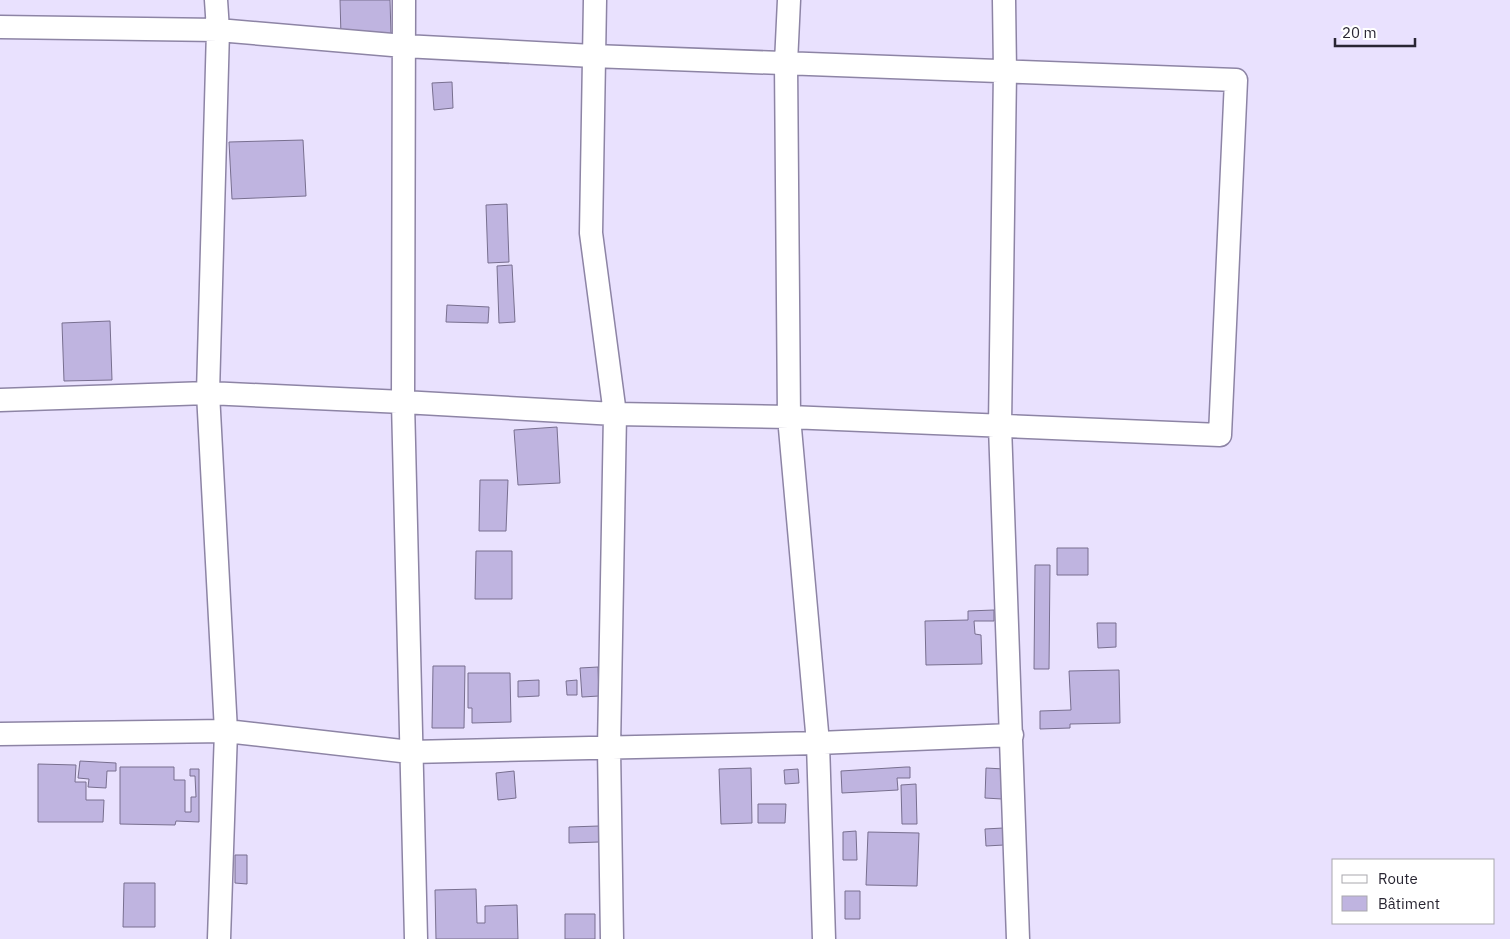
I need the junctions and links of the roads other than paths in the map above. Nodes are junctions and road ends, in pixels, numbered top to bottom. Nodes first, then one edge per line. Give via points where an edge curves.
1 (216, 0) edge
2 (404, 0) edge
3 (595, 0) edge
4 (789, 0) edge
5 (1004, 0) edge
6 (0, 27) edge
7 (218, 30) junction
8 (404, 46) junction
9 (593, 56) junction
10 (786, 62) junction
11 (1004, 71) junction
12 (208, 394) junction
13 (0, 400) edge
14 (403, 402) junction
15 (615, 414) junction
16 (789, 417) junction
17 (1000, 426) junction
18 (226, 731) junction
19 (0, 734) edge
20 (1012, 735) junction
21 (818, 744) junction
22 (609, 748) junction
23 (410, 752) junction
24 (219, 939) edge
25 (416, 939) edge
26 (612, 939) edge
27 (824, 939) edge
28 (1018, 939) edge

1 - 7 street
2 - 8 street
3 - 9 street
4 - 10 street
5 - 11 street
6 - 7 street
7 - 8 street
7 - 12 street
8 - 9 street
8 - 14 street
9 - 10 street
9 - 15 street via 591,233
10 - 11 street
10 - 16 street
11 - 17 street
11 - 17 street via 1236,80 1220,435
12 - 13 street
12 - 14 street
12 - 18 street
14 - 15 street
14 - 23 street
15 - 16 street
15 - 22 street
16 - 17 street
16 - 21 street
17 - 20 street
18 - 19 street
18 - 23 street
18 - 24 street
20 - 21 street
20 - 28 street
21 - 22 street
21 - 27 street
22 - 23 street
22 - 26 street
23 - 25 street

